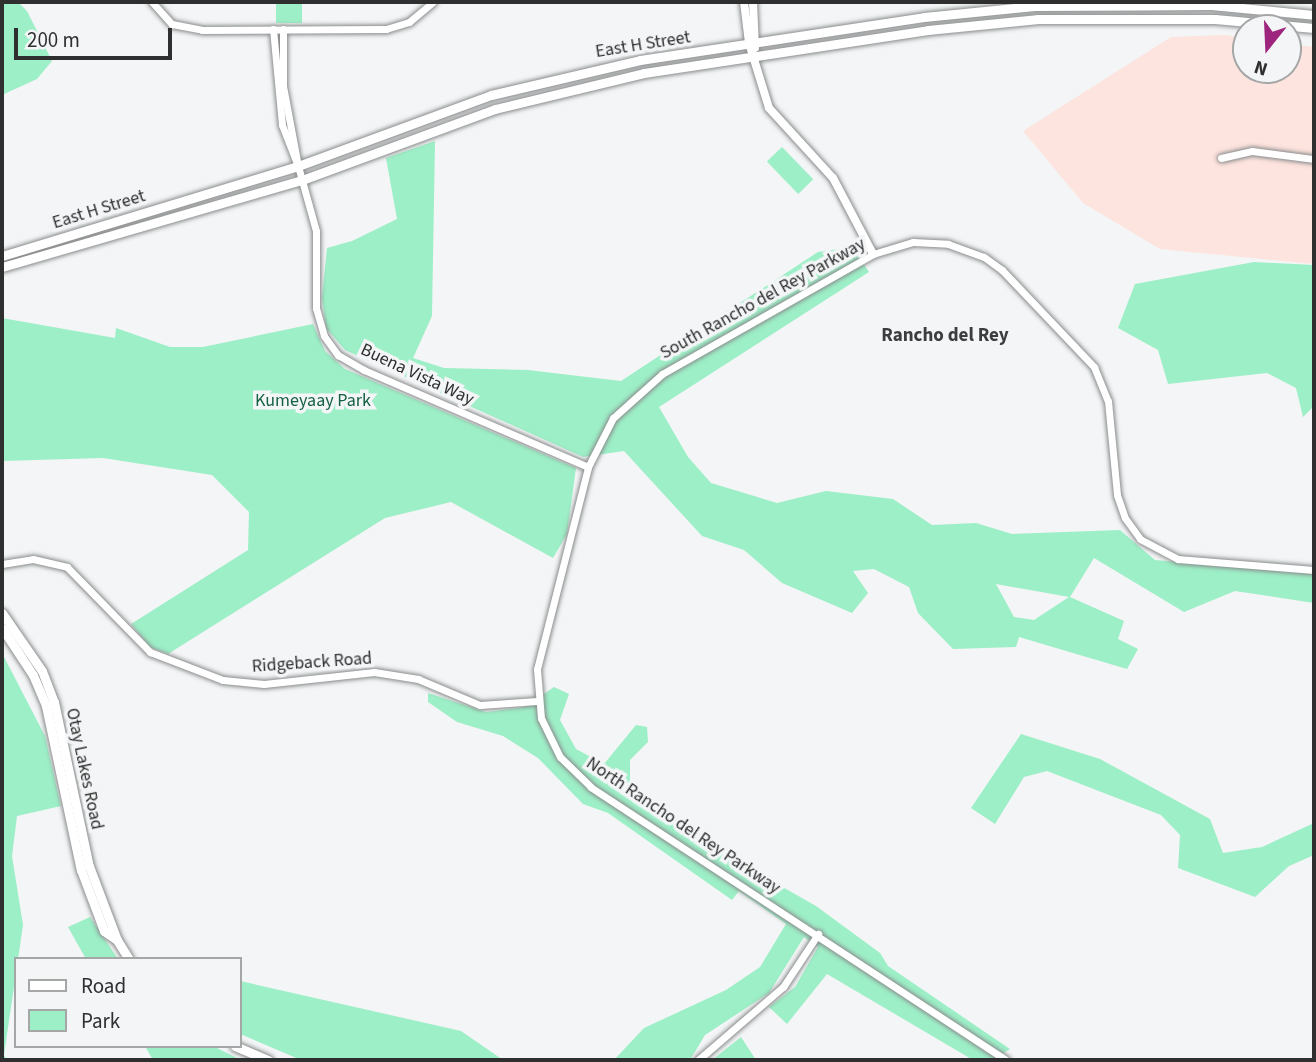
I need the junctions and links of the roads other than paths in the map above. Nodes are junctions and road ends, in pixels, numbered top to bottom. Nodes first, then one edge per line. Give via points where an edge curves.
1 (152, 2) edge
2 (433, 2) edge
3 (744, 2) edge
4 (753, 2) edge
5 (1314, 15) edge
6 (1314, 28) edge
7 (273, 29) junction
8 (283, 29) junction
9 (752, 42) junction
10 (753, 58) junction
11 (1221, 158) dead end
12 (1314, 159) edge
13 (298, 166) junction
14 (302, 180) junction
15 (873, 254) junction
16 (2, 256) edge
17 (2, 267) edge
18 (587, 467) junction
19 (2, 564) edge
20 (1314, 570) edge
21 (2, 613) edge
22 (2, 628) edge
23 (537, 701) junction
24 (818, 934) junction
25 (117, 940) junction
26 (128, 957) edge
27 (240, 1048) edge
28 (268, 1060) edge
29 (698, 1060) edge
30 (1006, 1060) edge

1 - 7 street via 168,21 187,29
2 - 8 street via 414,19 392,28
3 - 9 main road
4 - 9 main road
5 - 9 main road, East H Street via 1211,5 1034,6
6 - 10 main road, East H Street via 1215,19 1038,19 928,30
7 - 8 street
7 - 13 street, Buena Vista Way via 282,125
8 - 13 street, Buena Vista Way via 283,86
9 - 10 main road
9 - 13 main road, East H Street via 532,83
10 - 14 main road, East H Street via 644,73 537,97
10 - 15 main road via 769,108 833,178
11 - 12 street via 1252,151 1289,152
13 - 14 street, Buena Vista Way
13 - 16 main road, East H Street
14 - 17 main road, East H Street
14 - 18 street, Buena Vista Way via 317,231 319,323 338,355
15 - 18 street, South Rancho del Rey Parkway via 640,390 613,418
15 - 20 street, South Rancho del Rey Parkway via 930,242 984,257 1077,344 1094,367 1108,401 1118,495 1125,518 1151,548 1185,560
18 - 23 street, North Rancho del Rey Parkway via 537,669
19 - 23 street, Ridgeback Road via 38,559 67,567 144,648 223,680 264,684 374,672 418,679 480,705
21 - 25 main road, Otay Lakes Road via 42,671 54,702 89,866
22 - 25 main road, Otay Lakes Road via 33,675 46,706 81,870 104,930
23 - 24 street, North Rancho del Rey Parkway via 547,733 575,774
24 - 29 street via 783,987
24 - 30 street, North Rancho del Rey Parkway
25 - 26 main road, Otay Lakes Road
27 - 28 main road

